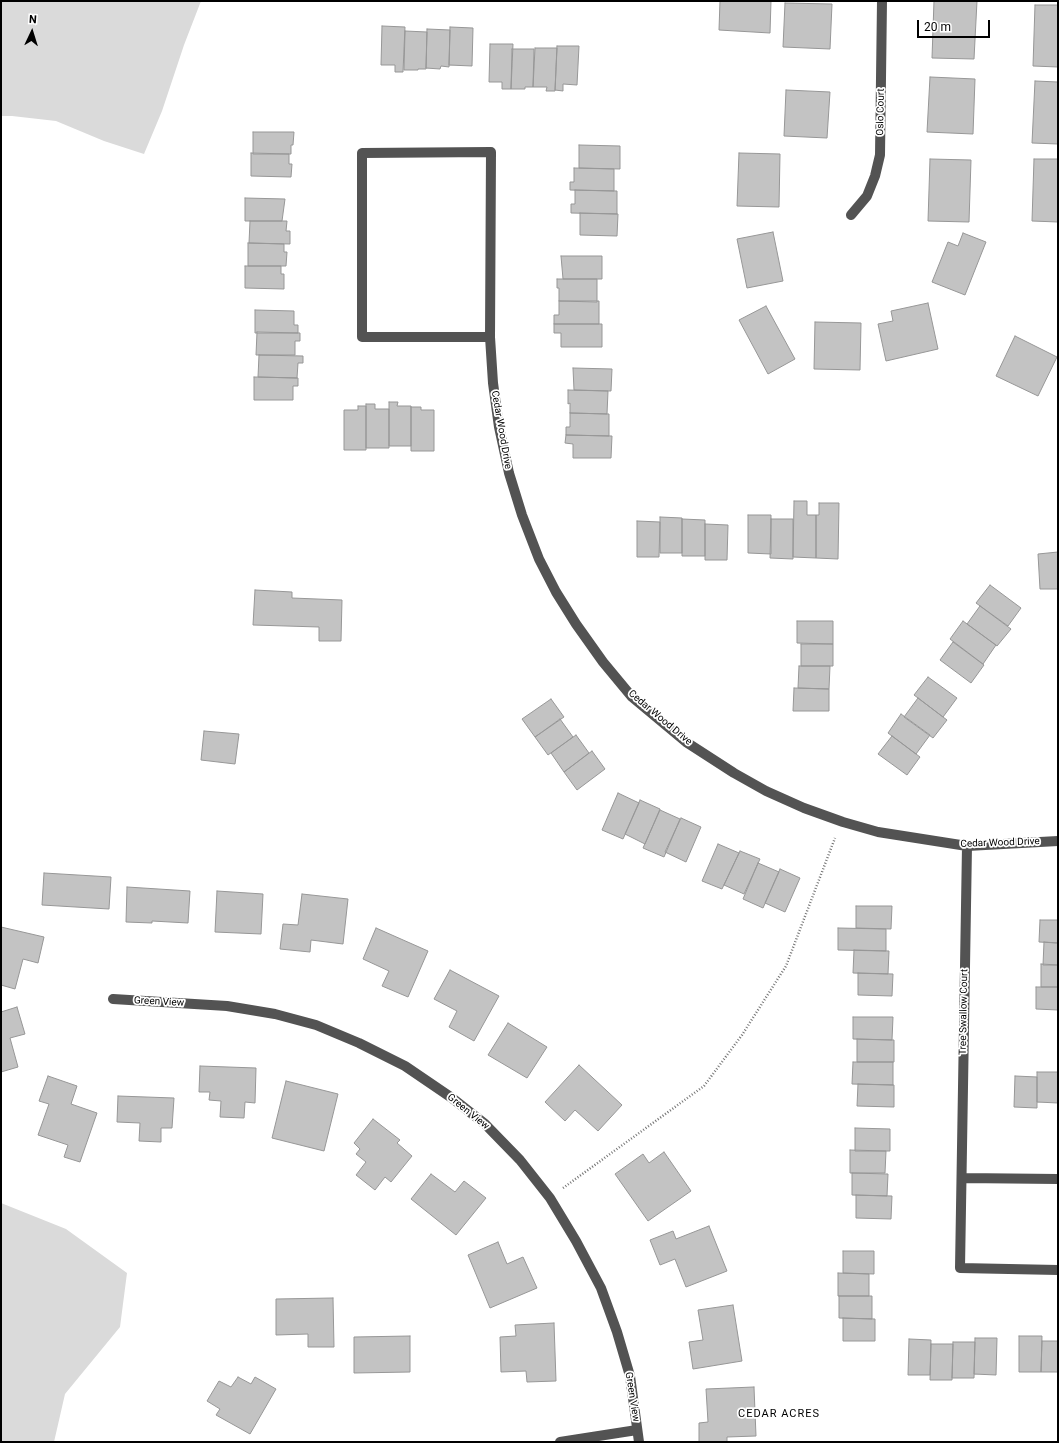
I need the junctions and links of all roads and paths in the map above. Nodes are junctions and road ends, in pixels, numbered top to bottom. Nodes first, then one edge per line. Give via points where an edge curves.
1 (882, 1) edge
2 (851, 215) dead end
3 (490, 337) junction
4 (842, 822) junction
5 (1058, 841) edge
6 (967, 846) junction
7 (113, 999) dead end
8 (962, 1178) junction
9 (1058, 1179) edge
10 (550, 1198) junction
11 (1058, 1270) edge
12 (637, 1430) junction
13 (560, 1442) edge
14 (639, 1442) edge

1 - 2 street, Oslo Court via 880,155 867,196
3 - 3 street, Cedar Wood Drive via 490,152 362,153 362,337
3 - 4 street, Cedar Wood Drive via 499,427 509,474 522,515 539,559 556,592 603,662 632,697 686,742 766,791
4 - 6 street, Cedar Wood Drive via 878,832
4 - 10 path via 786,966 742,1035 704,1086
5 - 6 street, Cedar Wood Drive
6 - 8 street, Tree Swallow Court
7 - 10 street, Green View via 226,1006 275,1014 316,1025 359,1043 405,1066 452,1098 484,1124 520,1160
8 - 9 street
8 - 11 street, Tree Swallow Court via 960,1268
10 - 12 street, Green View via 601,1288 630,1376
12 - 13 street
12 - 14 street, Green View

